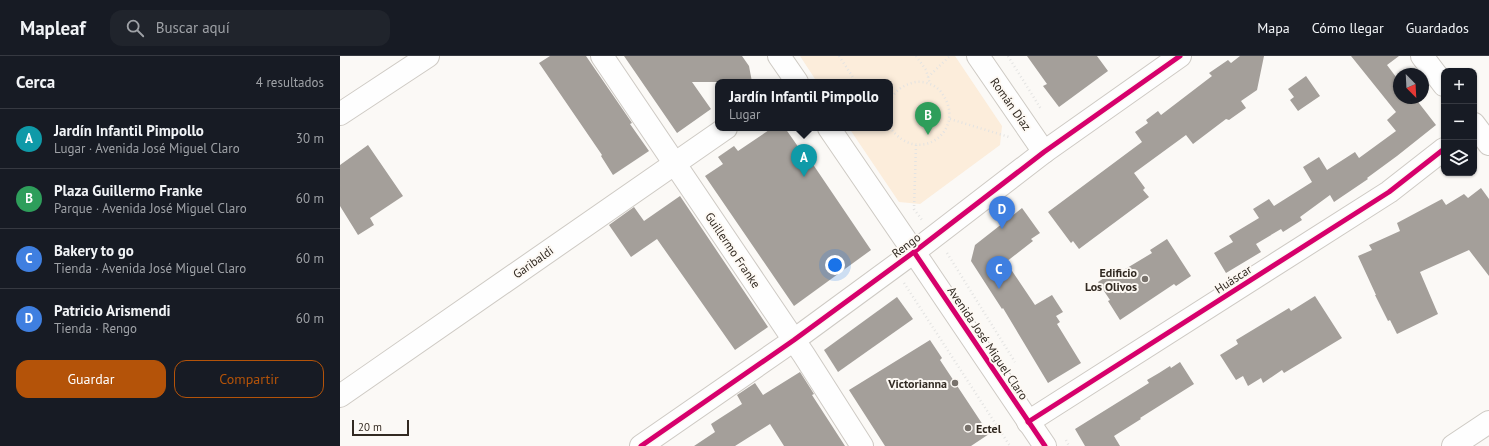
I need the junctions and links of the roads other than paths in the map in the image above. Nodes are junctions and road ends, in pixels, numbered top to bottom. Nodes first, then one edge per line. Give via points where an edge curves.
1 (428, 56) edge
2 (602, 56) edge
3 (779, 56) edge
4 (978, 56) edge
5 (1180, 56) edge
6 (1422, 56) edge
7 (794, 79) edge
8 (1441, 81) edge
9 (340, 114) edge
10 (1477, 129) edge
11 (722, 131) edge
12 (831, 131) edge
13 (1489, 144) edge
14 (1041, 147) junction
15 (1441, 151) edge
16 (675, 163) junction
17 (914, 252) junction
18 (794, 340) junction
19 (340, 396) edge
20 (1028, 422) junction
21 (1489, 422) edge
22 (641, 446) edge
23 (862, 446) edge
24 (1045, 446) edge
25 (1453, 446) edge

1 - 9 street
2 - 16 street, Guillermo Franke
3 - 7 street
4 - 14 street, Román Díaz
5 - 14 street, Rengo
6 - 8 street
10 - 13 street
11 - 16 street, Garibaldi
12 - 17 street, Avenida José Miguel Claro
14 - 17 street, Rengo via 939,242
15 - 20 street, Huáscar via 1389,192
16 - 18 street, Guillermo Franke
16 - 19 street, Garibaldi
17 - 18 street, Rengo
17 - 20 street, Avenida José Miguel Claro
18 - 22 street, Rengo
18 - 23 street, Guillermo Franke
20 - 24 street, Avenida José Miguel Claro
21 - 25 street

